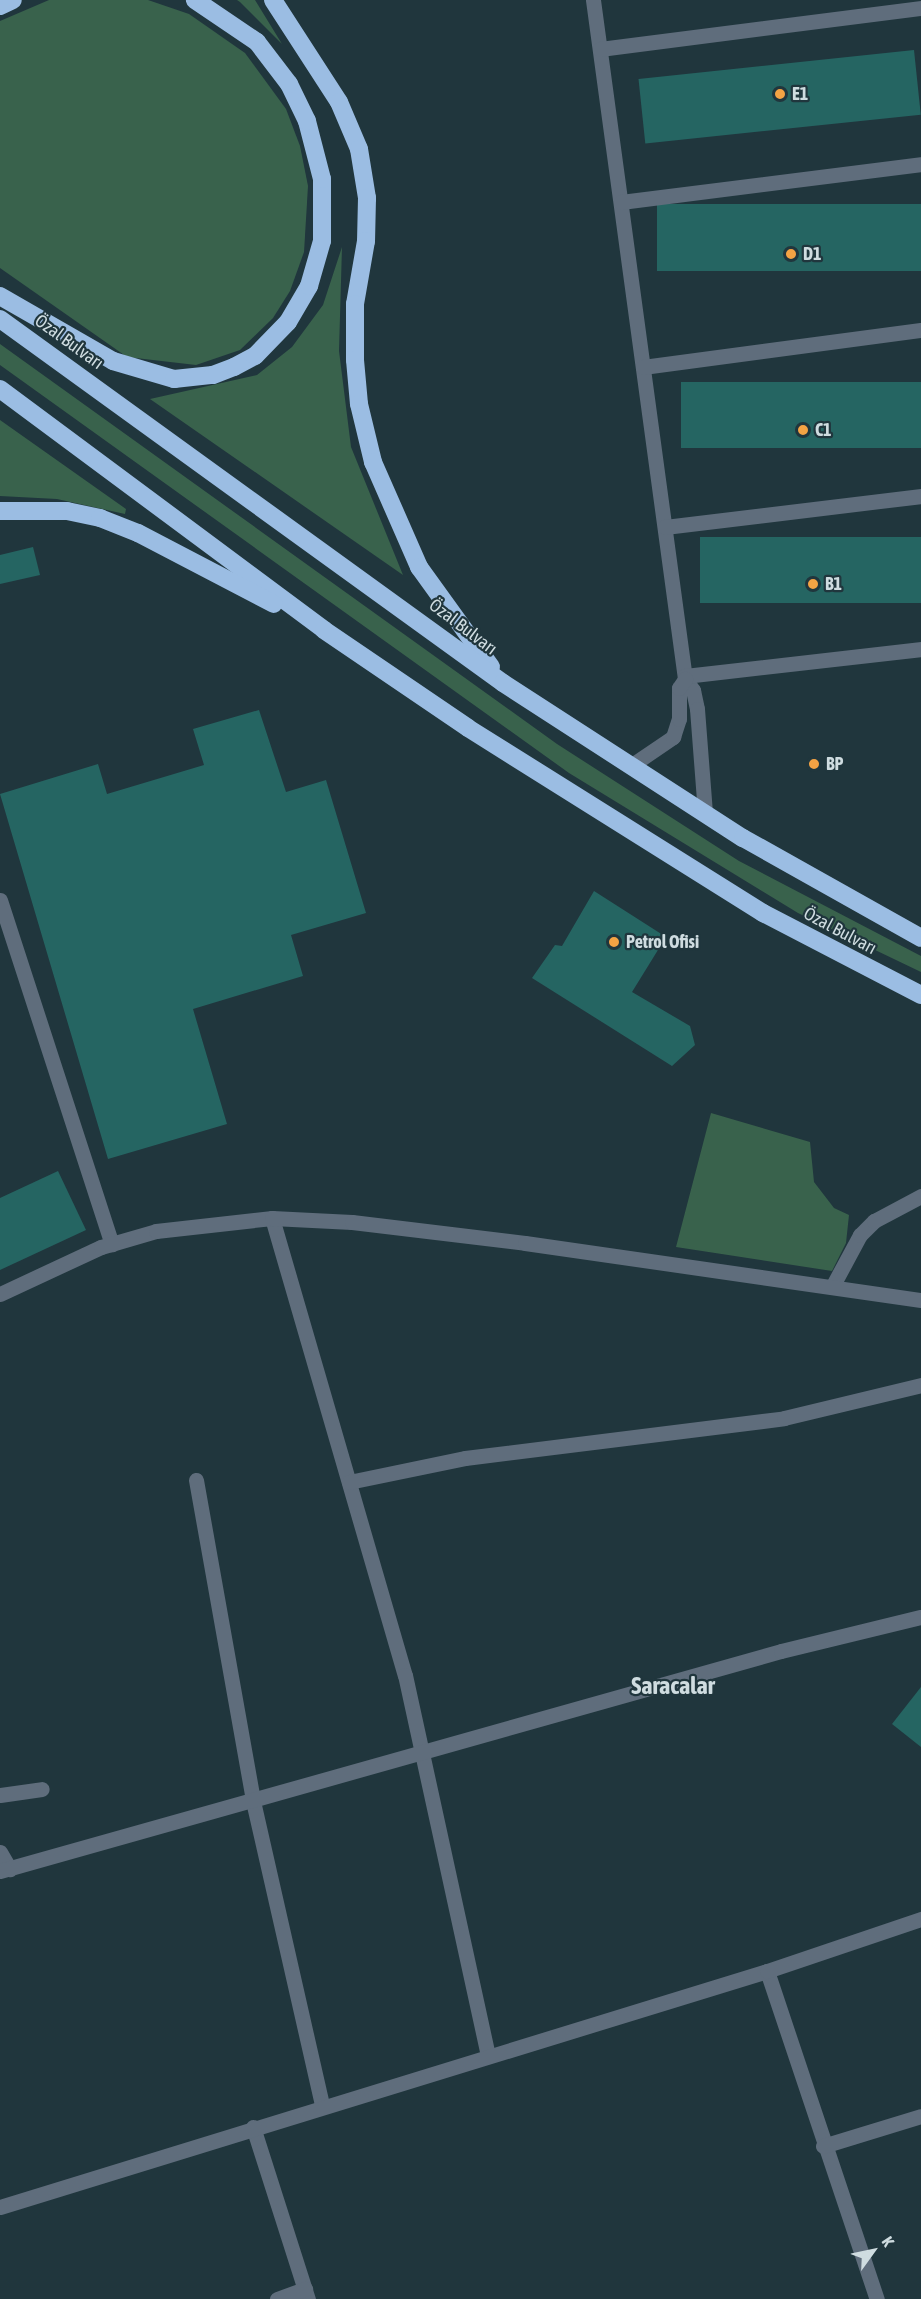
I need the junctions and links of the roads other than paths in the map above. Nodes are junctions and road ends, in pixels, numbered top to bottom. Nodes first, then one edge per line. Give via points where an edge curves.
1 (13, 0) edge
2 (195, 0) edge
3 (273, 0) edge
4 (593, 0) edge
5 (0, 6) edge
6 (921, 8) edge
7 (600, 49) junction
8 (921, 164) edge
9 (621, 202) junction
10 (0, 296) edge
11 (0, 319) edge
12 (921, 330) edge
13 (643, 367) junction
14 (0, 389) edge
15 (921, 496) edge
16 (0, 511) edge
17 (665, 527) junction
18 (324, 630) junction
19 (921, 649) edge
20 (685, 678) junction
21 (502, 683) junction
22 (632, 765) junction
23 (705, 814) junction
24 (0, 900) edge
25 (921, 938) edge
26 (921, 995) edge
27 (921, 1196) edge
28 (272, 1218) junction
29 (112, 1244) junction
30 (832, 1287) junction
31 (0, 1294) edge
32 (921, 1300) edge
33 (921, 1385) edge
34 (196, 1480) dead end
35 (349, 1482) junction
36 (921, 1617) edge
37 (424, 1754) junction
38 (42, 1789) dead end
39 (0, 1796) edge
40 (253, 1801) junction
41 (0, 1852) edge
42 (5, 1870) edge
43 (921, 1919) edge
44 (767, 1971) junction
45 (488, 2056) junction
46 (322, 2106) junction
47 (921, 2116) edge
48 (253, 2127) junction
49 (823, 2146) junction
50 (0, 2207) edge
51 (307, 2294) edge
52 (277, 2299) edge
53 (877, 2299) edge

1 - 5 highway
2 - 10 highway via 257,42 289,84 307,121 322,179 322,241 309,286 288,322 255,356 234,367 213,375 174,379 113,361
3 - 21 highway via 328,83 359,149 368,198 366,241 355,304 355,360 359,404 373,462 419,567
4 - 7 street
6 - 7 street
7 - 9 street
8 - 9 street
9 - 13 street
11 - 21 highway, Özal Bulvarı
12 - 13 street
13 - 17 street
14 - 18 highway, Özal Bulvarı
15 - 17 street
16 - 18 highway via 67,511 100,518 138,533
17 - 20 street
18 - 26 highway, Özal Bulvarı via 638,838 801,934
19 - 20 street
20 - 22 street via 679,688 679,719 673,737
20 - 23 street via 693,690 697,709
21 - 22 highway, Özal Bulvarı
22 - 23 highway, Özal Bulvarı
23 - 25 highway, Özal Bulvarı
24 - 29 street
27 - 30 street via 874,1221 860,1235
28 - 29 street via 195,1224
28 - 30 street via 352,1222 525,1243
28 - 35 street
29 - 31 street
30 - 32 street
33 - 35 street via 784,1418 465,1458
34 - 40 street
35 - 37 street
36 - 37 street via 781,1651
37 - 40 street
37 - 45 street
38 - 39 street
40 - 42 street
40 - 46 street
41 - 42 street
43 - 44 street
44 - 45 street
44 - 49 street
45 - 46 street
46 - 48 street
47 - 49 street
48 - 50 street
48 - 51 street
49 - 53 street
51 - 52 street

